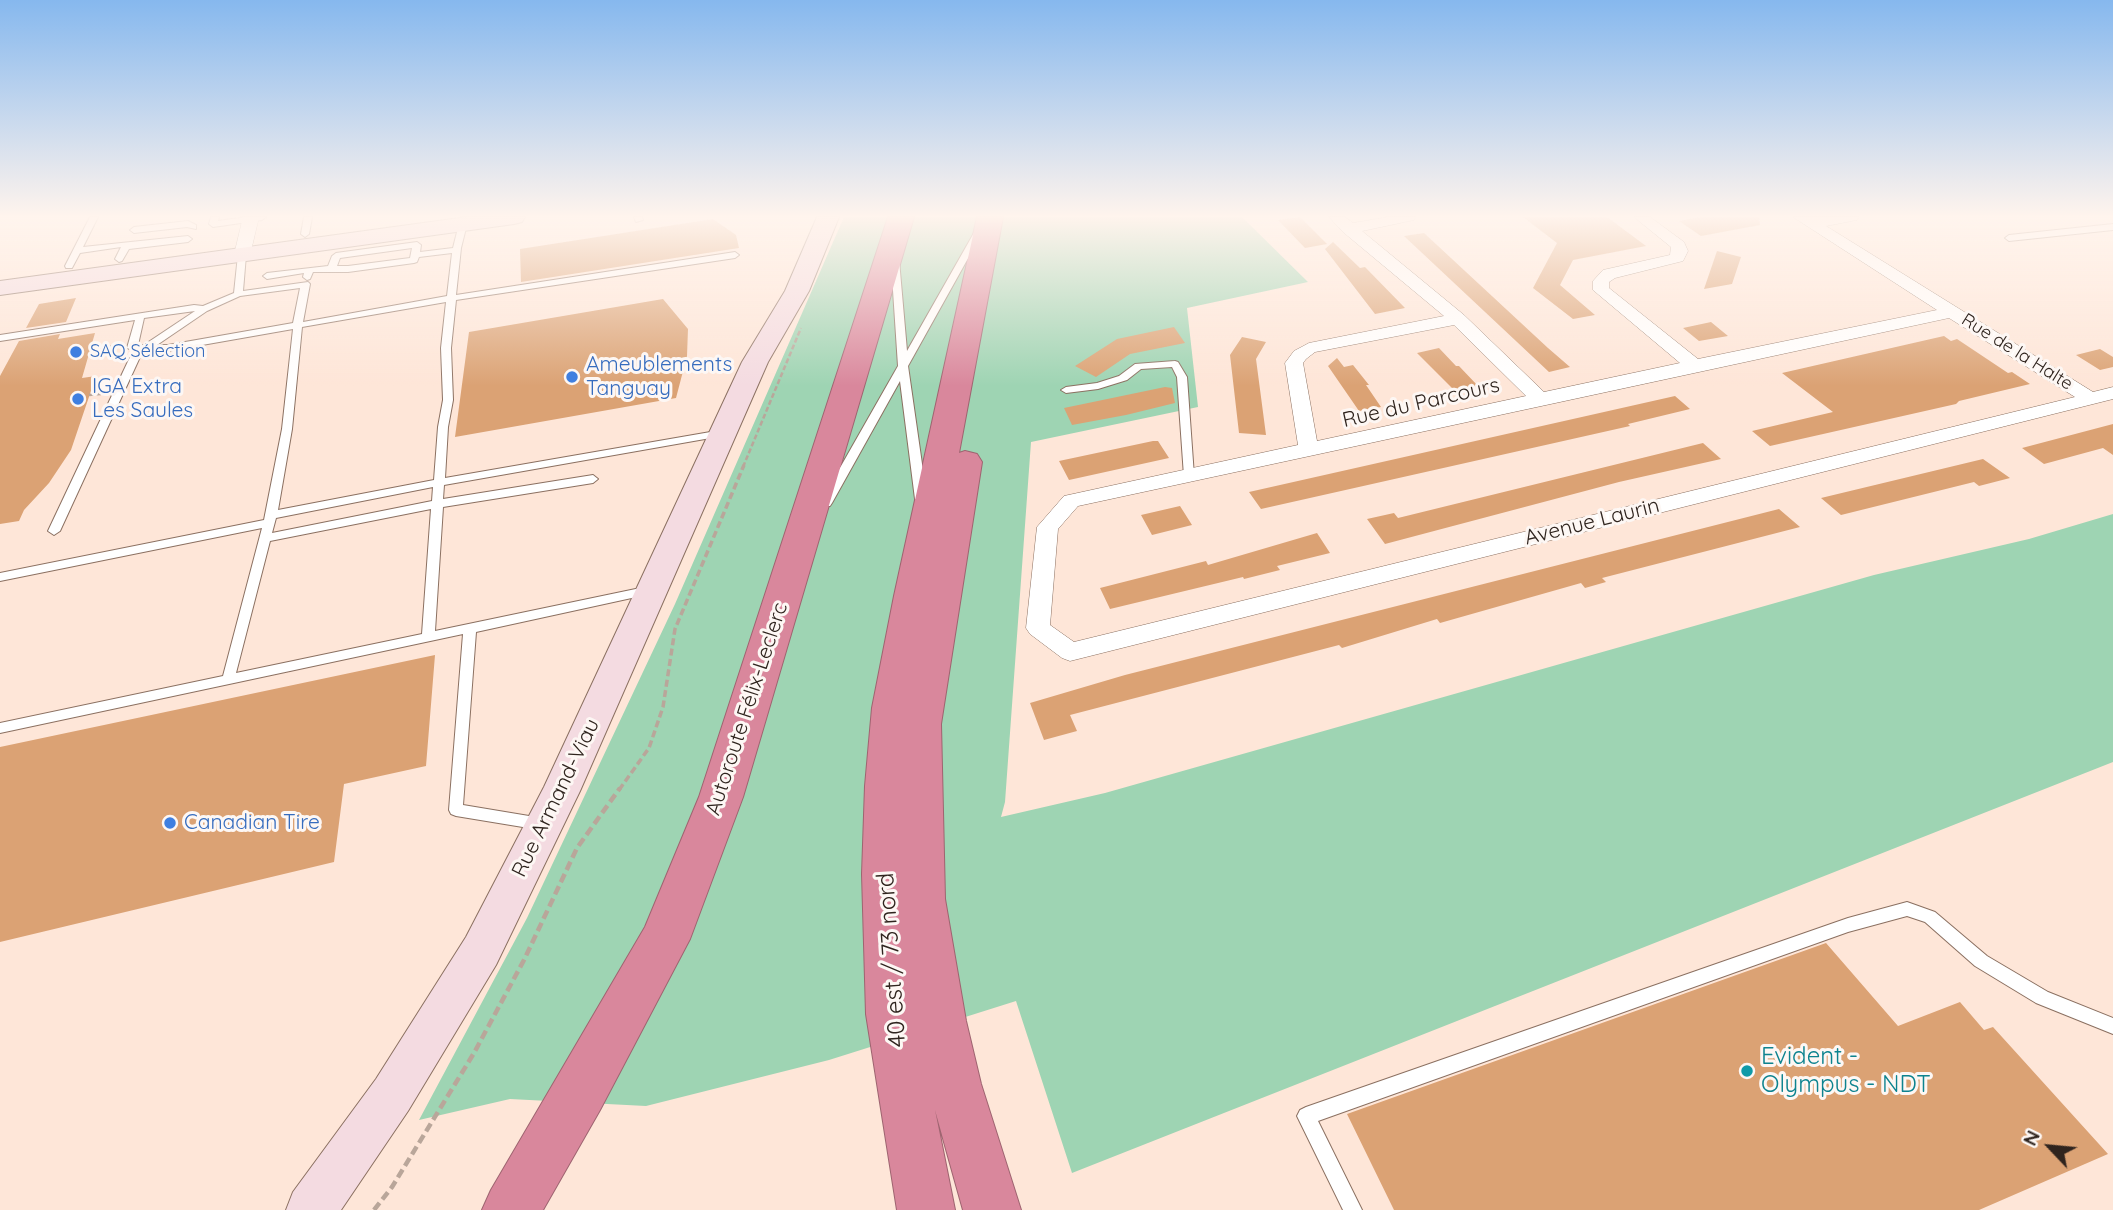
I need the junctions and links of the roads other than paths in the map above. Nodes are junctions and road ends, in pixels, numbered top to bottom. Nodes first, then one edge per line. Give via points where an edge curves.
1 (63, 273) edge
2 (243, 273) edge
3 (288, 273) edge
4 (308, 273) edge
5 (455, 273) edge
6 (611, 273) edge
7 (782, 273) edge
8 (804, 273) edge
9 (883, 273) edge
10 (899, 273) edge
11 (956, 273) edge
12 (977, 273) edge
13 (997, 273) edge
14 (1403, 273) edge
15 (1611, 273) edge
16 (1891, 273) edge
17 (267, 276) dead end
18 (995, 281) junction
19 (305, 284) junction
20 (0, 288) edge
21 (239, 294) junction
22 (452, 300) junction
23 (204, 309) junction
24 (1952, 312) junction
25 (140, 317) junction
26 (1458, 319) junction
27 (298, 327) junction
28 (0, 338) edge
29 (146, 349) junction
30 (755, 362) junction
31 (1695, 366) junction
32 (903, 368) junction
33 (1066, 390) dead end
34 (2113, 393) edge
35 (1541, 399) junction
36 (2091, 399) junction
37 (947, 419) junction
38 (722, 433) junction
39 (1309, 451) junction
40 (1189, 476) junction
41 (593, 479) dead end
42 (441, 482) junction
43 (438, 504) junction
44 (270, 519) junction
45 (54, 531) dead end
46 (925, 531) junction
47 (266, 538) junction
48 (798, 553) junction
49 (0, 577) edge
50 (653, 590) junction
51 (470, 628) junction
52 (428, 637) junction
53 (1070, 652) joint
54 (228, 680) junction
55 (893, 708) junction
56 (0, 728) edge
57 (544, 825) junction
58 (2113, 1026) edge
59 (515, 1199) edge
60 (311, 1210) edge
61 (926, 1210) edge
62 (963, 1210) edge
63 (992, 1210) edge
64 (1353, 1210) edge

1 - 20 street
2 - 21 lane
3 - 17 lane
4 - 19 lane
5 - 22 lane
6 - 22 lane
7 - 30 street, Rue Armand-Viau via 765,314
8 - 30 street, Rue Armand-Viau
9 - 48 highway, Autoroute Félix-Leclerc
10 - 32 lane
11 - 32 lane
12 - 37 highway
13 - 18 highway
14 - 26 street
15 - 31 street via 1601,281 1601,290
16 - 24 street, Rue de la Halte
18 - 37 highway
18 - 63 highway via 920,724 925,926 954,1084
19 - 21 lane
19 - 27 lane
21 - 23 lane
22 - 27 lane
22 - 42 lane
23 - 25 lane
23 - 29 lane
24 - 31 street, Rue du Parcours
24 - 36 street, Rue de la Halte
25 - 28 lane
25 - 29 lane via 132,348
26 - 35 street
26 - 39 street via 1309,348 1300,355 1294,363
27 - 29 lane
27 - 44 lane via 287,429
29 - 45 lane via 136,355
30 - 38 street, Rue Armand-Viau
31 - 35 street, Rue du Parcours
32 - 46 lane
32 - 48 lane
33 - 40 lane via 1123,378 1138,366 1175,364 1182,377
34 - 36 street, Avenue Laurin
35 - 39 street, Rue du Parcours
36 - 53 street, Avenue Laurin
37 - 46 highway
38 - 42 lane
38 - 50 street, Rue Armand-Viau
39 - 40 street, Rue du Parcours
40 - 53 street, Rue du Parcours via 1072,501 1048,527 1038,628
41 - 43 lane
42 - 43 lane
42 - 44 lane
43 - 47 lane
43 - 52 lane
44 - 47 lane
44 - 49 lane
46 - 55 highway
47 - 54 lane
48 - 59 highway, Autoroute Félix-Leclerc via 721,797 664,939
50 - 51 lane
50 - 57 street, Rue Armand-Viau
51 - 52 lane
51 - 57 lane via 456,810
52 - 54 lane
54 - 56 lane
55 - 61 highway, 40 est / 73 nord via 885,874 892,1014
55 - 62 highway via 902,767 908,939 943,1136
57 - 60 street, Rue Armand-Viau via 481,951 391,1095
58 - 64 lane via 2042,998 1981,961 1930,917 1907,909 1847,925 1306,1116

